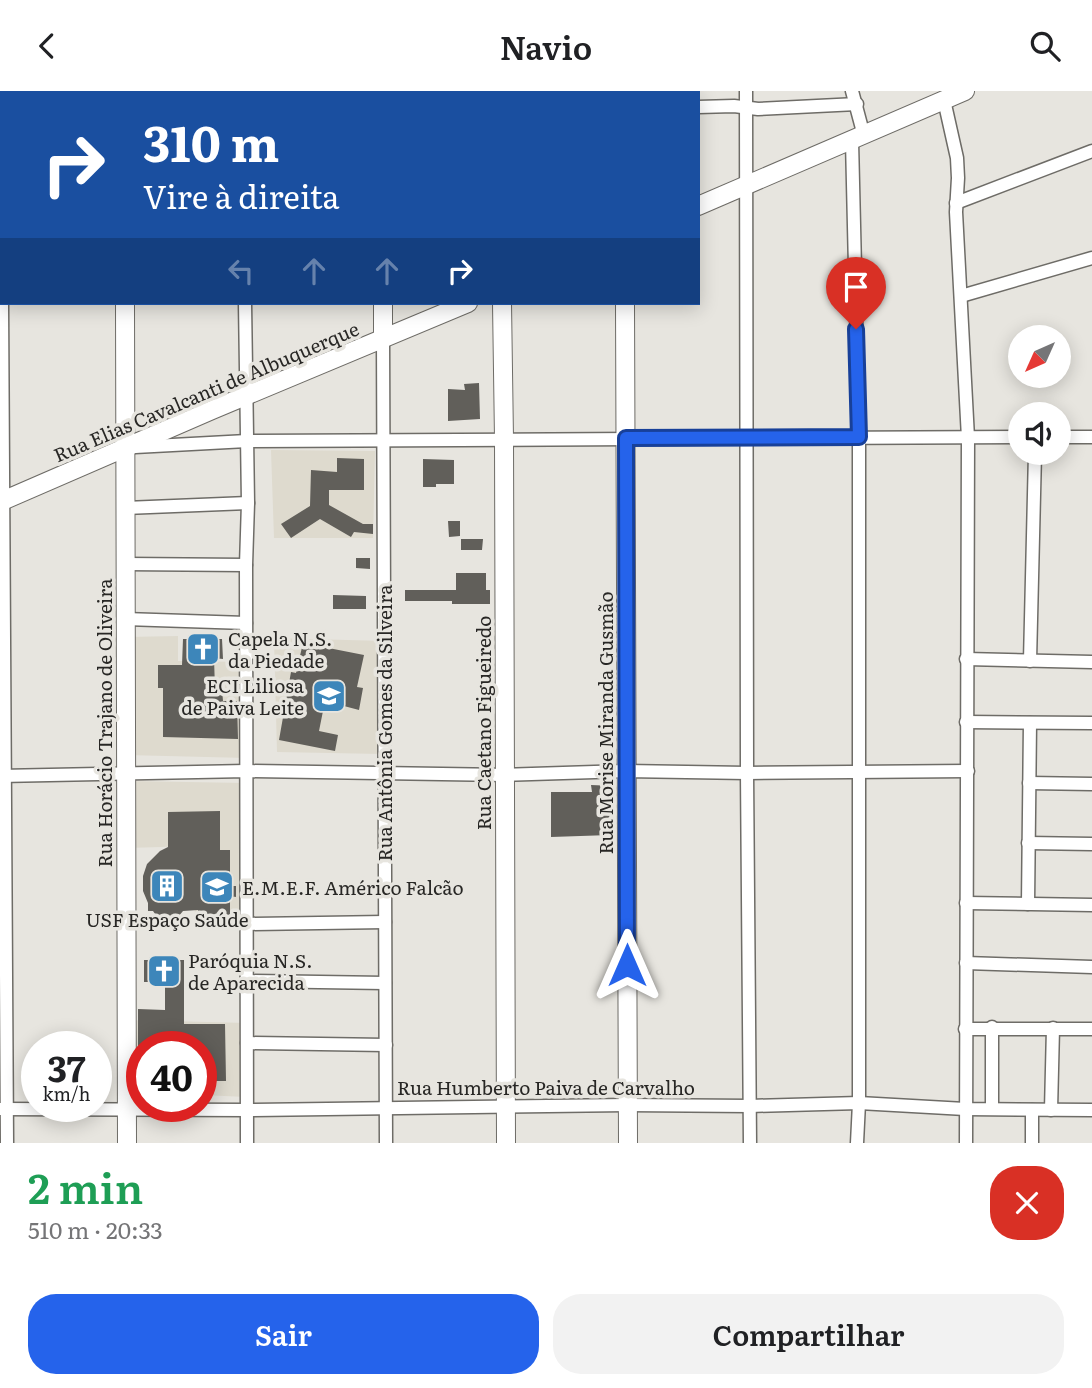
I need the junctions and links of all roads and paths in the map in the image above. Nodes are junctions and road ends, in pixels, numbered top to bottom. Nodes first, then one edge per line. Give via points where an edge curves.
1 (746, 91) edge
2 (965, 91) edge
3 (854, 97) edge
4 (944, 100) junction
5 (700, 107) edge
6 (747, 108) junction
7 (858, 138) junction
8 (1092, 151) edge
9 (746, 186) junction
10 (956, 203) junction
11 (700, 205) edge
12 (1092, 258) edge
13 (961, 296) junction
14 (2, 305) edge
15 (125, 305) edge
16 (245, 305) edge
17 (383, 305) edge
18 (463, 305) edge
19 (502, 305) edge
20 (625, 305) edge
21 (383, 338) junction
22 (245, 397) junction
23 (859, 437) junction
24 (1008, 437) edge
25 (1071, 437) edge
26 (1092, 437) edge
27 (626, 438) junction
28 (968, 438) junction
29 (505, 439) junction
30 (747, 439) junction
31 (247, 441) junction
32 (383, 442) junction
33 (125, 447) junction
34 (1035, 465) edge
35 (1, 501) edge
36 (248, 503) junction
37 (125, 508) junction
38 (125, 565) junction
39 (246, 565) junction
40 (125, 619) junction
41 (246, 623) junction
42 (966, 659) junction
43 (1030, 661) junction
44 (1092, 661) edge
45 (967, 722) junction
46 (1030, 723) junction
47 (1092, 723) edge
48 (246, 771) junction
49 (626, 771) junction
50 (858, 771) junction
51 (968, 771) junction
52 (125, 772) junction
53 (747, 773) junction
54 (384, 774) junction
55 (504, 775) junction
56 (2, 776) edge
57 (1029, 783) junction
58 (1092, 784) edge
59 (1028, 843) junction
60 (1092, 844) edge
61 (966, 903) junction
62 (1028, 904) junction
63 (1092, 905) edge
64 (385, 922) junction
65 (246, 923) junction
66 (966, 964) junction
67 (1092, 967) edge
68 (246, 981) junction
69 (385, 983) junction
70 (992, 1027) junction
71 (1053, 1028) junction
72 (965, 1029) junction
73 (1092, 1029) edge
74 (127, 1031) edge
75 (247, 1043) junction
76 (386, 1045) junction
77 (859, 1103) junction
78 (627, 1105) junction
79 (750, 1106) junction
80 (385, 1107) junction
81 (506, 1107) junction
82 (126, 1108) edge
83 (992, 1108) junction
84 (965, 1109) junction
85 (1051, 1109) junction
86 (1092, 1109) edge
87 (3, 1110) edge
88 (217, 1110) edge
89 (247, 1110) junction
90 (1031, 1110) junction
91 (127, 1122) edge
92 (7, 1143) edge
93 (127, 1143) edge
94 (247, 1143) edge
95 (386, 1143) edge
96 (506, 1143) edge
97 (628, 1143) edge
98 (750, 1143) edge
99 (857, 1143) edge
100 (966, 1143) edge
101 (1032, 1143) edge

1 - 6 street
2 - 4 street
3 - 6 street
3 - 7 street
4 - 7 street
4 - 10 street via 957,158
5 - 6 street
6 - 9 street
7 - 9 street
7 - 23 street
8 - 10 street
9 - 11 street
9 - 30 street
10 - 13 street
12 - 13 street
13 - 28 street
14 - 35 street
15 - 33 street, Rua Horácio Trajano de Oliveira
16 - 22 street
17 - 21 street, Rua Antônia Gomes da Silveira
18 - 21 street, Rua Elias Cavalcanti de Albuquerque
19 - 29 street, Rua Caetano Figueiredo
20 - 27 street, Rua Morise Miranda Gusmão
21 - 22 street, Rua Elias Cavalcanti de Albuquerque
21 - 32 street, Rua Antônia Gomes da Silveira
22 - 31 street
22 - 33 street, Rua Elias Cavalcanti de Albuquerque
23 - 28 street
23 - 30 street
23 - 50 street
24 - 28 street
25 - 26 street
27 - 29 street
27 - 30 street
27 - 49 street, Rua Morise Miranda Gusmão
28 - 42 street
29 - 32 street
29 - 55 street, Rua Caetano Figueiredo
30 - 53 street
31 - 32 street
31 - 33 street
31 - 36 street
32 - 54 street, Rua Antônia Gomes da Silveira
33 - 35 street, Rua Elias Cavalcanti de Albuquerque
33 - 37 street, Rua Horácio Trajano de Oliveira
34 - 43 street
35 - 56 street
36 - 37 street
36 - 39 street
37 - 38 street, Rua Horácio Trajano de Oliveira
38 - 39 street
38 - 40 street, Rua Horácio Trajano de Oliveira
39 - 41 street
40 - 41 street
40 - 52 street, Rua Horácio Trajano de Oliveira
41 - 48 street
42 - 43 street
42 - 45 street
43 - 44 street
45 - 46 street
45 - 51 street
46 - 47 street
46 - 57 street
48 - 52 street
48 - 54 street
48 - 65 street
49 - 53 street
49 - 55 street
49 - 78 street, Rua Morise Miranda Gusmão
50 - 51 street
50 - 53 street
50 - 77 street
51 - 61 street
52 - 56 street
52 - 74 street, Rua Horácio Trajano de Oliveira
53 - 79 street
54 - 55 street
54 - 64 street, Rua Antônia Gomes da Silveira
55 - 81 street, Rua Caetano Figueiredo
56 - 87 street
57 - 58 street
57 - 59 street
59 - 60 street
59 - 62 street
61 - 62 street
61 - 66 street
62 - 63 street
64 - 65 street
64 - 69 street, Rua Antônia Gomes da Silveira
65 - 68 street
66 - 67 street
66 - 72 street
68 - 69 street
68 - 75 street
69 - 76 street, Rua Antônia Gomes da Silveira
70 - 71 street
70 - 72 street
70 - 83 street
71 - 73 street
71 - 85 street
72 - 84 street
75 - 76 street
75 - 89 street
76 - 80 street, Rua Antônia Gomes da Silveira
77 - 79 street, Rua Humberto Paiva de Carvalho
77 - 84 street, Rua Humberto Paiva de Carvalho
77 - 99 street
78 - 79 street, Rua Humberto Paiva de Carvalho
78 - 81 street, Rua Humberto Paiva de Carvalho
78 - 97 street, Rua Morise Miranda Gusmão
79 - 98 street
80 - 81 street, Rua Humberto Paiva de Carvalho
80 - 89 street, Rua Humberto Paiva de Carvalho
80 - 95 street, Rua Antônia Gomes da Silveira
81 - 96 street, Rua Caetano Figueiredo
82 - 87 street, Rua Humberto Paiva de Carvalho
83 - 84 street, Rua Humberto Paiva de Carvalho
83 - 90 street, Rua Humberto Paiva de Carvalho
84 - 100 street
85 - 86 street, Rua Humberto Paiva de Carvalho
85 - 90 street, Rua Humberto Paiva de Carvalho
87 - 92 street
88 - 89 street, Rua Humberto Paiva de Carvalho
89 - 94 street
90 - 101 street
91 - 93 street, Rua Horácio Trajano de Oliveira

